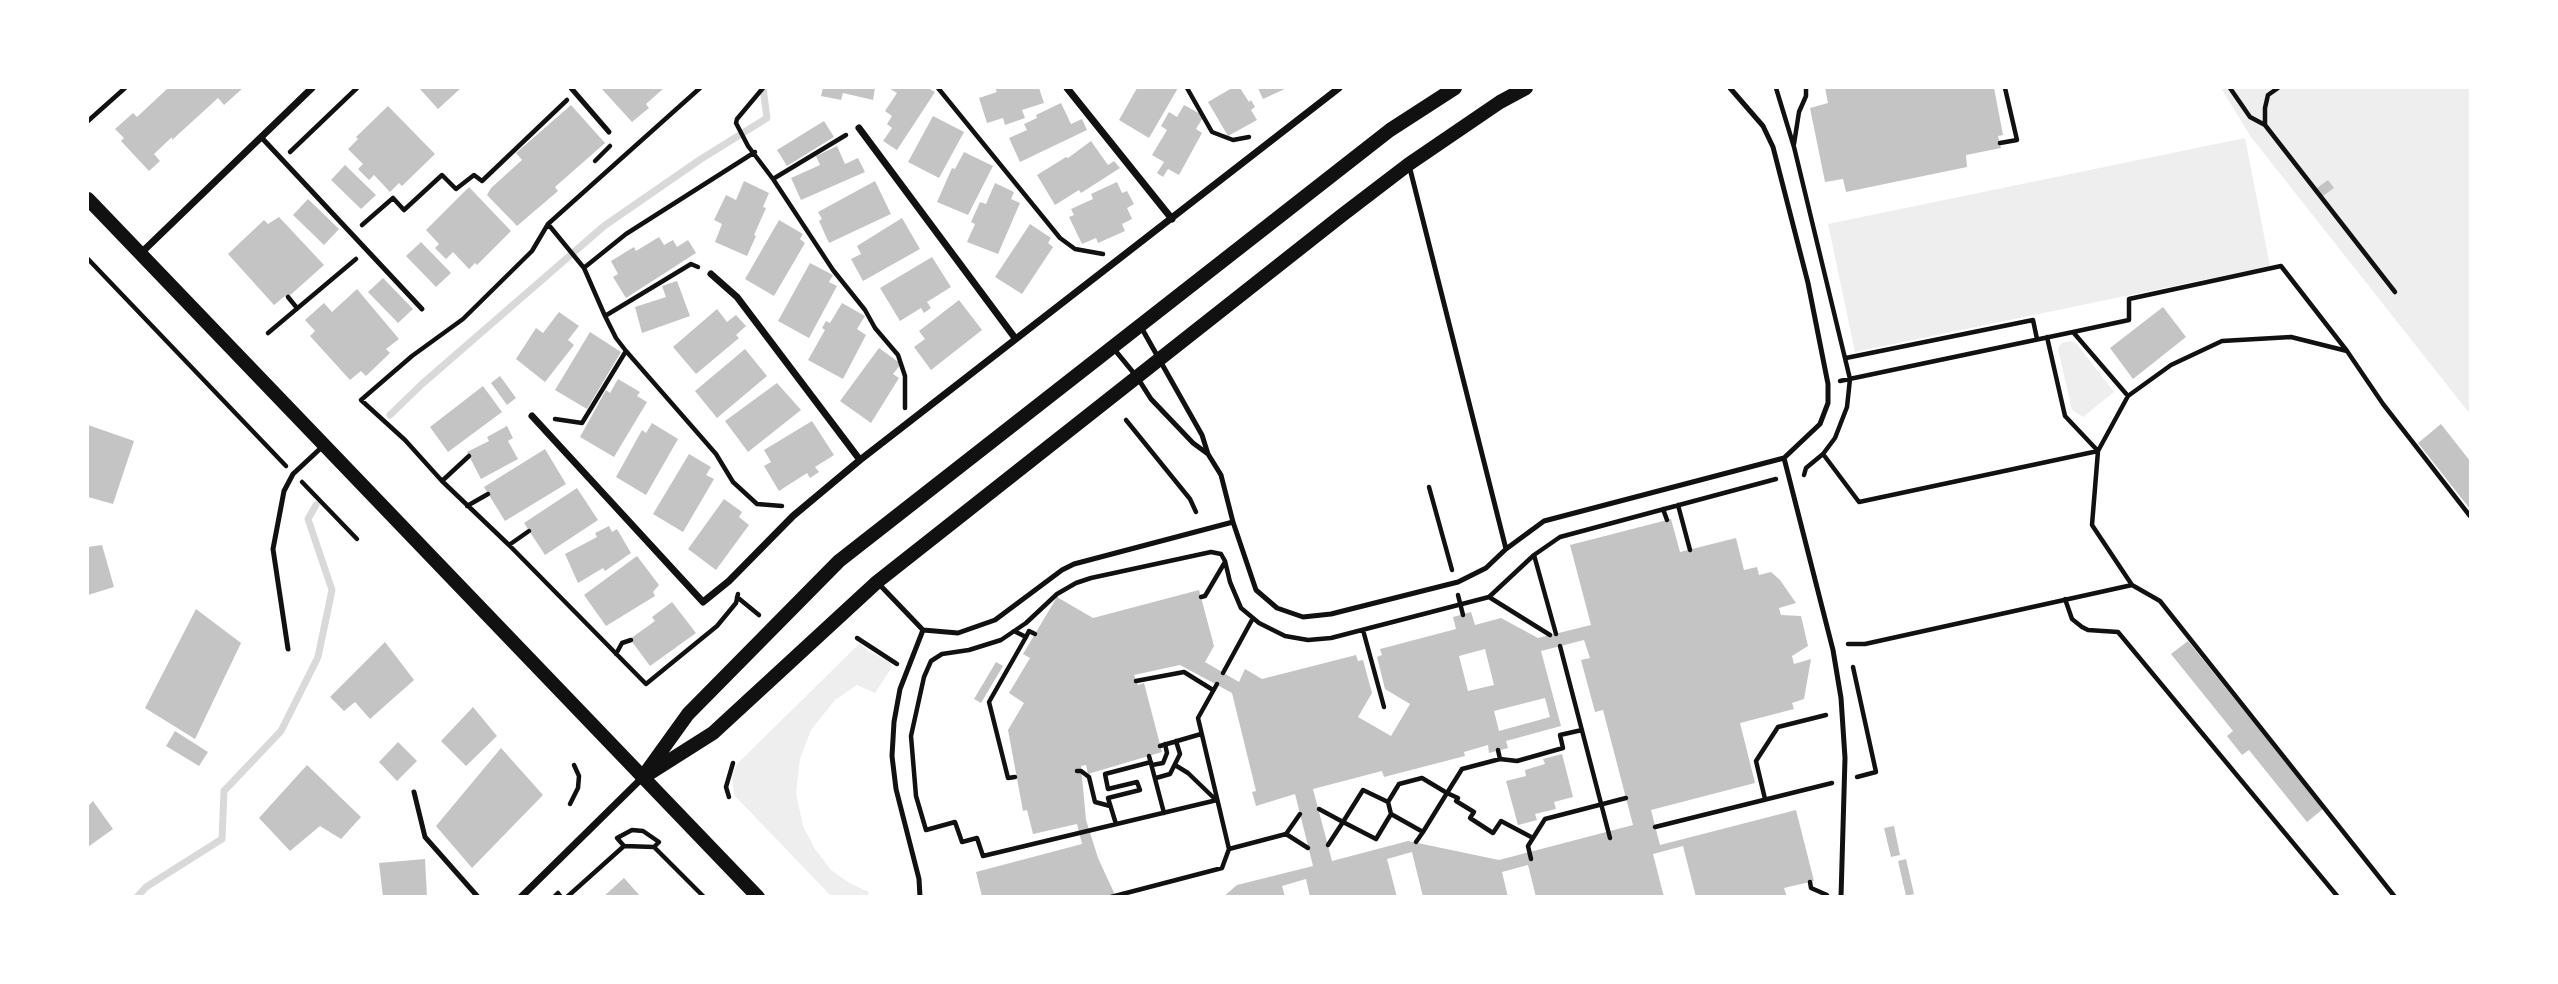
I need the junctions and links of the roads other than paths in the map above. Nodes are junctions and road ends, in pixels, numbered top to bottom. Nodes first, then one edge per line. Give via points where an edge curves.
1 (312, 88) edge
2 (1067, 88) edge
3 (1339, 88) edge
4 (1455, 88) edge
5 (1526, 88) edge
6 (1730, 88) edge
7 (573, 90) edge
8 (859, 128) road end
9 (609, 132) dead end
10 (261, 137) junction
11 (1409, 164) junction
12 (88, 200) edge
13 (1172, 219) junction
14 (139, 255) junction
15 (711, 274) road end
16 (422, 309) dead end
17 (1140, 327) junction
18 (1015, 338) junction
19 (1114, 349) junction
20 (1160, 359) junction
21 (1138, 377) junction
22 (532, 416) road end
23 (324, 444) junction
24 (1208, 454) junction
25 (1784, 458) junction
26 (860, 460) junction
27 (1233, 522) junction
28 (1506, 549) junction
29 (877, 582) junction
30 (923, 630) junction
31 (288, 649) dead end
32 (642, 778) junction
33 (414, 792) dead end
34 (478, 897) edge
35 (521, 897) edge
36 (758, 897) edge
37 (920, 897) edge
38 (1842, 897) edge

1 - 10 street
2 - 13 street
3 - 13 street
4 - 17 main road via 1390,130
5 - 11 main road
6 - 25 lane via 1763,126 1773,147 1828,384 1829,403 1820,424
7 - 9 lane
8 - 18 street
10 - 14 street
10 - 16 lane
11 - 20 main road
11 - 28 lane
12 - 14 main road
13 - 18 street
14 - 23 main road
15 - 26 street via 737,297
17 - 19 main road
17 - 20 lane
18 - 26 street
19 - 21 lane
19 - 32 main road via 839,561 688,714
20 - 21 main road
20 - 24 lane
21 - 24 lane via 1151,399
21 - 29 main road
22 - 26 street via 703,601
23 - 31 lane via 293,474 284,491 273,550
23 - 32 main road
24 - 27 lane via 1221,475
25 - 28 lane via 1545,521
25 - 38 lane via 1836,665 1844,729
27 - 28 lane via 1255,590 1289,614 1317,617 1455,583 1477,574
27 - 30 lane via 1074,564 982,626 958,633
29 - 30 lane
29 - 32 main road via 713,733
30 - 37 lane via 900,689 892,756
32 - 35 street
32 - 36 main road
33 - 34 lane via 425,836

